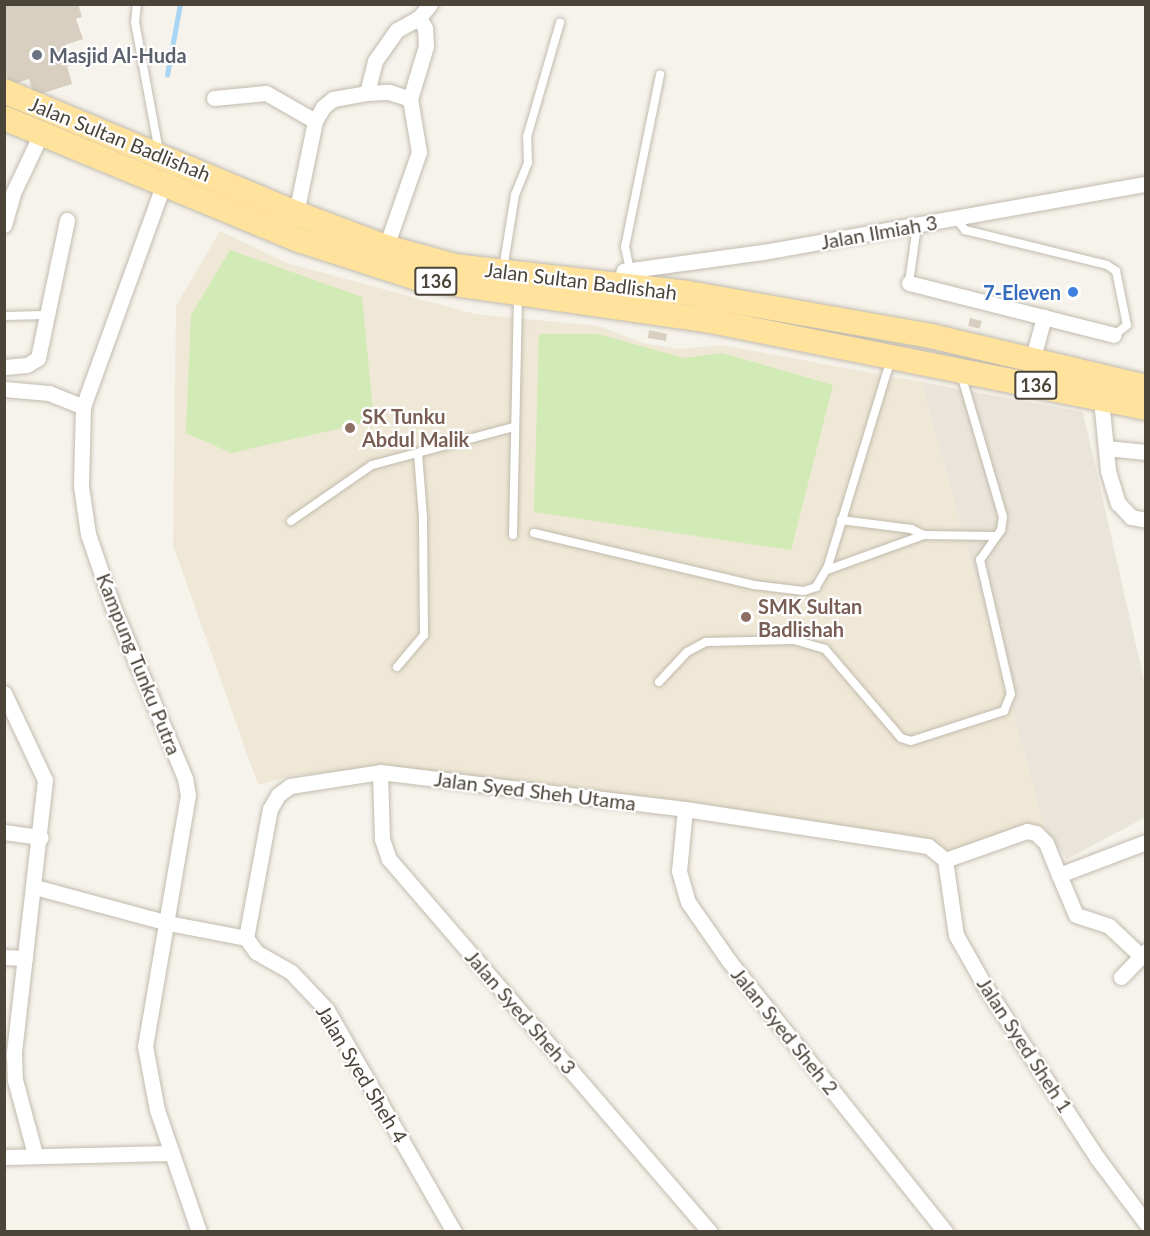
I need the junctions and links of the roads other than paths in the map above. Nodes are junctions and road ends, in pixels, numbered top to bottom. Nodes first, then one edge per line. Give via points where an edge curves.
1 (137, 4) edge
2 (430, 4) edge
3 (418, 18) junction
4 (560, 23) dead end
5 (660, 75) dead end
6 (4, 91) edge
7 (367, 93) junction
8 (214, 98) dead end
9 (410, 99) junction
10 (4, 118) edge
11 (315, 122) junction
12 (42, 132) junction
13 (159, 153) junction
14 (164, 183) junction
15 (1146, 184) edge
16 (9, 191) edge
17 (296, 213) junction
18 (955, 218) junction
19 (67, 220) dead end
20 (4, 225) edge
21 (917, 226) junction
22 (386, 247) junction
23 (503, 271) junction
24 (625, 277) junction
25 (909, 283) joint
26 (518, 294) junction
27 (45, 315) junction
28 (4, 316) edge
29 (1044, 317) junction
30 (859, 324) junction
31 (1114, 334) joint
32 (856, 348) junction
33 (892, 355) junction
34 (1032, 361) junction
35 (4, 367) edge
36 (960, 368) junction
37 (1146, 387) edge
38 (4, 389) edge
39 (1101, 399) junction
40 (83, 407) junction
41 (1146, 408) edge
42 (514, 427) junction
43 (1106, 448) junction
44 (1146, 452) edge
45 (418, 454) junction
46 (841, 520) junction
47 (1146, 520) edge
48 (291, 521) dead end
49 (534, 533) dead end
50 (513, 535) dead end
51 (924, 535) junction
52 (995, 536) junction
53 (827, 570) junction
54 (397, 667) dead end
55 (659, 682) dead end
56 (4, 693) edge
57 (380, 772) junction
58 (685, 809) junction
59 (4, 832) edge
60 (40, 837) junction
61 (1146, 842) edge
62 (941, 856) junction
63 (1059, 875) junction
64 (35, 887) junction
65 (168, 923) junction
66 (246, 938) junction
67 (1143, 953) edge
68 (4, 957) edge
69 (25, 958) junction
70 (1121, 977) dead end
71 (171, 1153) junction
72 (35, 1154) junction
73 (4, 1157) edge
74 (1146, 1223) edge
75 (199, 1232) edge
76 (454, 1232) edge
77 (710, 1232) edge
78 (945, 1232) edge

1 - 13 lane via 135,22
2 - 3 street
3 - 7 street via 397,30 375,61
3 - 9 street via 425,28 426,45
4 - 23 lane via 527,136 528,162 515,195
5 - 24 lane via 625,247
6 - 13 main road, Jalan Sultan Badlishah / 136
7 - 9 street via 389,92
7 - 11 street via 333,99
8 - 11 street via 266,93
9 - 22 street via 419,152
10 - 12 main road, Jalan Sultan Badlishah / 136
11 - 17 street
12 - 14 main road, Jalan Sultan Badlishah / 136
12 - 16 street
13 - 17 main road, Jalan Sultan Badlishah / 136
14 - 26 main road, Jalan Sultan Badlishah / 136 via 366,264 470,289
14 - 40 street, Kampung Tunku Putra
15 - 18 street, Jalan Ilmiah 3
16 - 20 street
17 - 22 main road, Jalan Sultan Badlishah / 136
18 - 21 street, Jalan Ilmiah 3
18 - 31 lane via 965,230 1085,259 1116,271 1127,326
19 - 27 street
21 - 24 street, Jalan Ilmiah 3
21 - 25 lane
22 - 23 main road, Jalan Sultan Badlishah / 136 via 455,266
23 - 24 main road, Jalan Sultan Badlishah / 136
24 - 30 main road, Jalan Sultan Badlishah / 136
25 - 29 street
26 - 32 main road, Jalan Sultan Badlishah / 136 via 646,311
26 - 42 lane
27 - 28 lane
27 - 35 street via 38,358 27,365
29 - 31 street
29 - 34 street
30 - 32 main road via 870,332 871,339
30 - 34 main road, Jalan Sultan Badlishah / 136
32 - 33 main road, Jalan Sultan Badlishah / 136
33 - 36 main road, Jalan Sultan Badlishah / 136
33 - 46 lane
34 - 37 main road, Jalan Sultan Badlishah / 136
36 - 39 main road, Jalan Sultan Badlishah / 136
36 - 52 lane via 1003,517
38 - 40 street via 49,393
39 - 41 main road, Jalan Sultan Badlishah / 136
39 - 43 street
40 - 65 street, Kampung Tunku Putra via 81,486 88,534 113,607 185,778 188,795
42 - 45 lane
42 - 50 lane
43 - 44 street
43 - 47 street via 1118,503 1131,517
45 - 48 lane via 372,465
45 - 54 lane via 424,635
46 - 51 lane via 911,529
46 - 53 lane
49 - 53 lane via 754,585 804,591 816,587
51 - 52 lane
51 - 53 lane
52 - 55 lane via 980,560 1011,693 1004,711 910,741 901,738 825,648 794,640 706,642 687,652
56 - 60 street via 45,780
57 - 58 street, Jalan Syed Sheh Utama
57 - 66 street, Jalan Syed Sheh Utama via 290,786 278,795 270,809
57 - 77 street, Jalan Syed Sheh 3 via 382,840 388,859
58 - 62 street, Jalan Syed Sheh Utama via 928,846
58 - 78 street, Jalan Syed Sheh 2 via 679,871 688,902 729,961
59 - 60 street
60 - 64 street
61 - 63 street
62 - 63 street via 1027,831 1036,833 1046,843
62 - 74 street, Jalan Syed Sheh 1 via 956,934 971,961 1098,1159
63 - 67 street via 1076,915 1109,926
64 - 65 street
64 - 69 street
65 - 66 street
65 - 71 street, Kampung Tunku Putra via 145,1047 157,1110
66 - 76 street, Jalan Syed Sheh 4 via 256,952 291,972 327,1010
67 - 70 street
68 - 69 street
69 - 72 street via 15,1065
71 - 72 street
71 - 75 street, Kampung Tunku Putra
72 - 73 street

